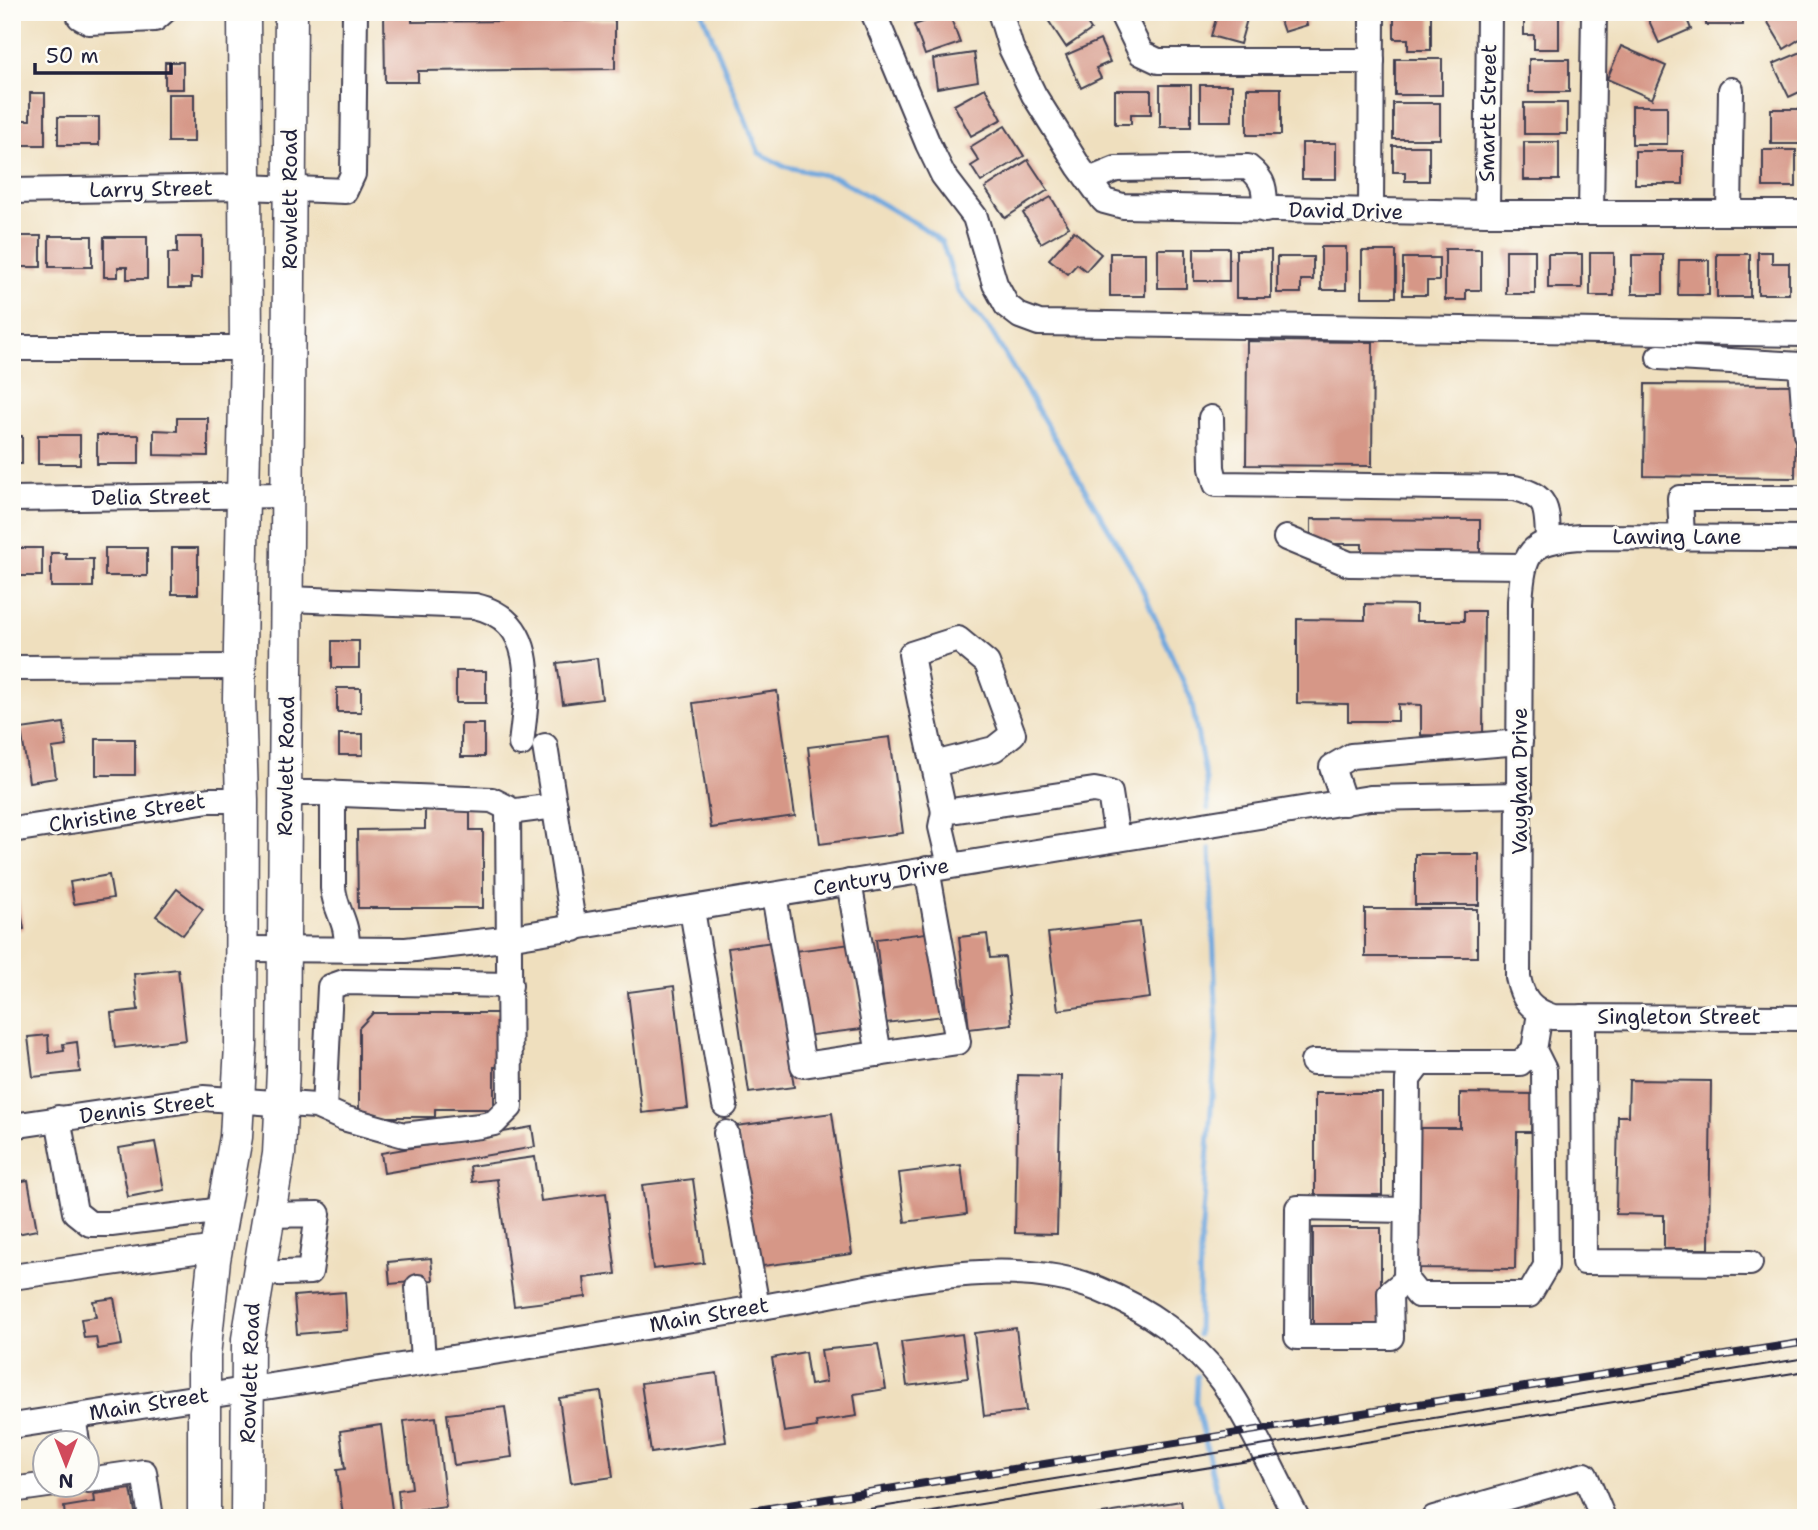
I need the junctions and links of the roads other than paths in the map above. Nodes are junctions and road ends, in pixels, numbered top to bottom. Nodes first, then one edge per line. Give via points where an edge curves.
1 (80, 12) edge
2 (163, 12) edge
3 (244, 12) edge
4 (291, 12) edge
5 (355, 12) edge
6 (873, 12) edge
7 (1000, 12) edge
8 (1121, 12) edge
9 (1372, 12) edge
10 (1489, 12) edge
11 (1594, 12) edge
12 (1372, 61) junction
13 (1731, 90) dead end
14 (1088, 180) junction
15 (244, 187) junction
16 (290, 189) junction
17 (12, 191) edge
18 (1265, 210) junction
19 (1371, 211) junction
20 (1729, 212) junction
21 (1487, 213) junction
22 (1591, 213) junction
23 (1806, 213) edge
24 (1806, 334) edge
25 (12, 348) edge
26 (246, 348) junction
27 (1659, 357) dead end
28 (1211, 418) dead end
29 (1806, 434) edge
30 (289, 495) junction
31 (243, 496) junction
32 (1794, 498) edge
33 (12, 499) edge
34 (1682, 537) junction
35 (1286, 538) dead end
36 (1795, 538) edge
37 (1548, 540) junction
38 (1524, 566) junction
39 (287, 599) junction
40 (240, 667) junction
41 (12, 668) edge
42 (1520, 742) junction
43 (934, 764) junction
44 (333, 793) junction
45 (1520, 795) junction
46 (286, 799) junction
47 (242, 800) junction
48 (1344, 803) junction
49 (555, 806) junction
50 (509, 812) junction
51 (944, 812) junction
52 (12, 830) edge
53 (1117, 839) junction
54 (939, 867) junction
55 (849, 882) junction
56 (774, 895) junction
57 (692, 910) junction
58 (574, 929) junction
59 (510, 938) junction
60 (241, 949) junction
61 (284, 949) junction
62 (347, 950) junction
63 (510, 985) junction
64 (1547, 1015) junction
65 (1583, 1017) junction
66 (1806, 1018) edge
67 (1534, 1050) junction
68 (879, 1054) junction
69 (1314, 1062) dead end
70 (1420, 1063) junction
71 (237, 1099) junction
72 (282, 1102) junction
73 (725, 1105) dead end
74 (324, 1109) junction
75 (58, 1118) junction
76 (12, 1126) edge
77 (726, 1133) dead end
78 (223, 1210) junction
79 (1407, 1210) junction
80 (267, 1215) junction
81 (216, 1248) junction
82 (1750, 1264) dead end
83 (257, 1274) junction
84 (12, 1277) edge
85 (1406, 1280) junction
86 (418, 1287) dead end
87 (757, 1307) junction
88 (423, 1360) junction
89 (248, 1387) junction
90 (203, 1396) junction
91 (73, 1417) junction
92 (12, 1426) edge
93 (75, 1428) edge
94 (102, 1478) edge
95 (32, 1488) edge
96 (12, 1490) edge
97 (151, 1518) edge
98 (204, 1518) edge
99 (247, 1518) edge
100 (1297, 1518) edge
101 (1434, 1518) edge
102 (1603, 1518) edge

1 - 2 street via 89,22 155,19
3 - 15 main road, Rowlett Road
4 - 16 main road, Rowlett Road
5 - 16 street, Larry Street via 353,174 345,191
6 - 24 street via 943,175 975,217 995,284 1007,306 1039,323
7 - 14 street, David Drive via 1034,96
8 - 12 street via 1141,54 1158,61
9 - 12 street
10 - 21 street, Smartt Street
11 - 22 street
12 - 19 street
13 - 20 street
14 - 18 street, David Drive via 1104,201 1124,206
14 - 18 street via 1116,169 1248,167 1260,176
15 - 16 street, Larry Street
15 - 17 street, Larry Street
15 - 26 main road, Rowlett Road
16 - 30 main road, Rowlett Road
18 - 19 street, David Drive
19 - 21 street, David Drive
20 - 22 street, David Drive
20 - 23 street, David Drive
21 - 22 street, David Drive
25 - 26 street
26 - 31 main road, Rowlett Road
27 - 29 street via 1801,365
28 - 37 street via 1216,484 1515,488 1536,494 1547,508
30 - 31 street, Delia Street
30 - 39 main road, Rowlett Road
31 - 33 street, Delia Street
31 - 40 main road, Rowlett Road
32 - 34 street via 1680,498
32 - 36 street
34 - 36 street, Lawing Lane
34 - 37 street, Lawing Lane
35 - 38 street via 1349,564
37 - 38 street via 1537,544
38 - 42 street, Vaughan Drive
39 - 46 main road, Rowlett Road
39 - 49 street via 466,605 502,616 513,625 526,666 533,745
40 - 41 street
40 - 47 main road, Rowlett Road
42 - 45 street, Vaughan Drive
42 - 48 street via 1351,756 1332,767
43 - 43 street via 911,654 958,639 987,663 1013,734 994,749
43 - 51 street
44 - 46 street via 300,793
44 - 50 street via 492,800
44 - 62 street via 333,888 335,903 346,921
45 - 48 street, Century Drive
45 - 64 street, Vaughan Drive via 1518,977 1520,992 1529,1005
46 - 61 main road, Rowlett Road
47 - 52 street, Christine Street via 209,800
47 - 60 main road, Rowlett Road
48 - 53 street, Century Drive
49 - 50 street
49 - 58 street
50 - 59 street, Dennis Street
51 - 53 street via 1094,789 1110,793
51 - 54 street
53 - 54 street, Century Drive
54 - 55 street, Century Drive
54 - 68 street via 958,1042
55 - 56 street, Century Drive
55 - 68 street
56 - 57 street, Century Drive
56 - 68 street via 803,1065
57 - 58 street, Century Drive
57 - 73 street
58 - 59 street, Century Drive
59 - 62 street, Century Drive via 406,950
59 - 63 street, Dennis Street
60 - 61 street, Century Drive
60 - 71 main road, Rowlett Road
61 - 62 street, Century Drive
61 - 72 main road, Rowlett Road
63 - 74 street via 344,982 331,987
63 - 74 street, Dennis Street via 510,1107 494,1122 404,1135
64 - 65 street, Singleton Street
64 - 67 street
65 - 66 street, Singleton Street
65 - 82 street via 1584,1262
67 - 70 street via 1520,1063
67 - 85 street via 1544,1070 1546,1266 1529,1295 1418,1295
69 - 70 street
70 - 79 street via 1408,1079
71 - 72 street, Dennis Street
71 - 75 street, Dennis Street via 203,1098
71 - 78 main road, Rowlett Road via 236,1136
72 - 74 street, Dennis Street
72 - 80 main road, Rowlett Road via 279,1154
75 - 76 street, Dennis Street
75 - 78 street via 75,1212 90,1224
77 - 87 street
78 - 81 main road, Rowlett Road
79 - 85 street
79 - 85 street via 1298,1208 1297,1336 1391,1336 1390,1293
80 - 83 main road, Rowlett Road
80 - 83 street via 318,1214 310,1272
81 - 84 street
81 - 90 main road, Rowlett Road
83 - 89 main road, Rowlett Road via 248,1339
86 - 88 street
87 - 88 street, Main Street
87 - 100 street, Main Street via 957,1276 1035,1275 1095,1287 1165,1326 1222,1382
88 - 89 street, Main Street
89 - 90 street, Main Street
89 - 99 main road, Rowlett Road
90 - 91 street, Main Street
90 - 98 main road, Rowlett Road
91 - 92 street, Main Street
91 - 93 street
94 - 97 street via 144,1472
95 - 96 street
101 - 102 street via 1585,1475

